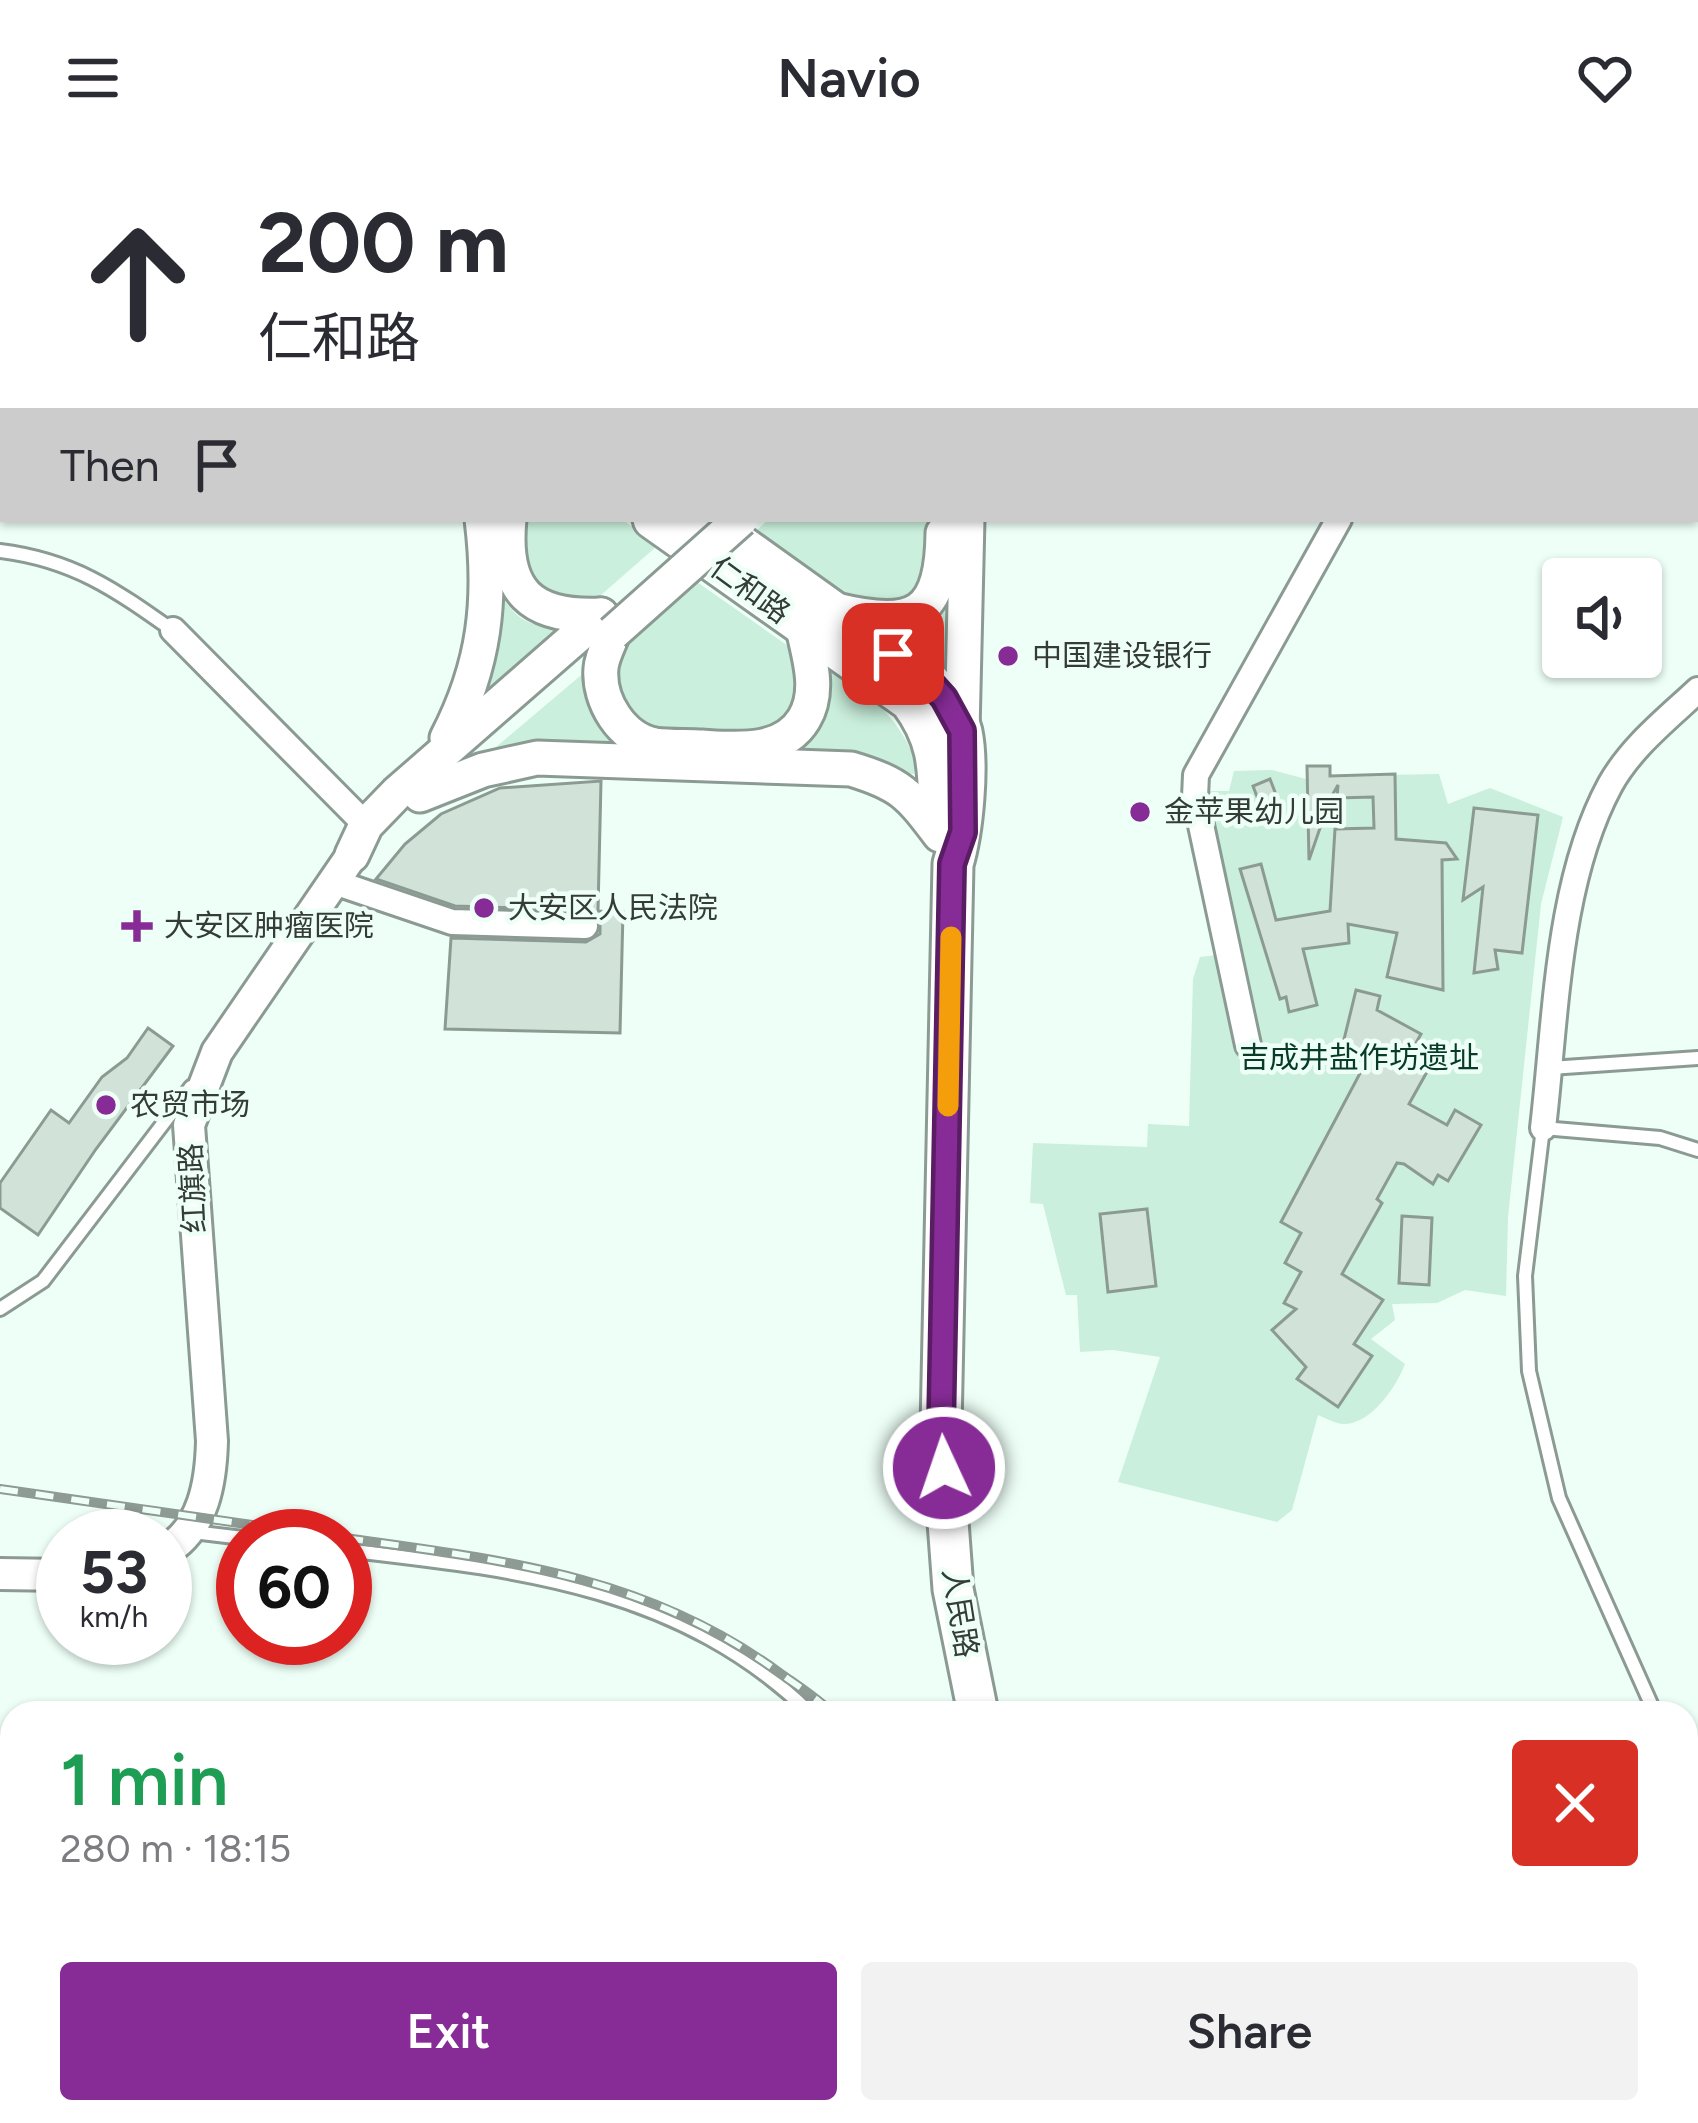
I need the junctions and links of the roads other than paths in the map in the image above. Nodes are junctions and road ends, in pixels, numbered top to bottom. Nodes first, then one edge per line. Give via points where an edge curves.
1 (482, 522) edge
2 (509, 522) edge
3 (658, 522) edge
4 (704, 522) edge
5 (710, 522) edge
6 (737, 522) edge
7 (944, 522) edge
8 (967, 522) edge
9 (1337, 522) edge
10 (0, 551) edge
11 (814, 617) junction
12 (607, 624) junction
13 (173, 630) joint
14 (1698, 690) edge
15 (962, 731) junction
16 (439, 755) junction
17 (420, 795) junction
18 (946, 850) junction
19 (351, 854) junction
20 (585, 926) dead end
21 (1248, 1045) dead end
22 (217, 1052) junction
23 (1698, 1058) edge
24 (1550, 1068) junction
25 (1543, 1128) junction
26 (1698, 1150) edge
27 (0, 1309) edge
28 (192, 1522) edge
29 (372, 1553) edge
30 (0, 1574) edge
31 (36, 1575) edge
32 (797, 1701) edge
33 (976, 1701) edge
34 (1650, 1701) edge

1 - 16 main road via 480,662
2 - 12 main road via 511,560 527,598 544,611
3 - 11 main road, 仁和路
4 - 12 main road
5 - 11 main road, 仁和路
6 - 12 main road, bridge
7 - 11 main road via 943,573 920,608 876,620
8 - 15 main road
9 - 21 street via 1196,776
10 - 13 lane via 96,577
11 - 12 main road via 814,688 804,720 753,749 652,744 626,732 602,682
11 - 15 main road, 仁和路 via 925,677
11 - 18 main road, 仁和路 via 928,726
12 - 16 main road
12 - 17 main road
13 - 19 street
14 - 24 street via 1634,750 1589,834 1570,902
15 - 18 main road via 963,832
16 - 19 main road
17 - 18 main road via 537,758 851,769 892,782 916,802
17 - 19 main road
18 - 33 main road, 人民路 via 941,1428 953,1589
19 - 20 street via 452,922
19 - 22 street, 红旗路
22 - 27 lane via 43,1281
22 - 28 street, 红旗路 via 189,1125 212,1441 211,1482
23 - 24 lane
24 - 25 street
25 - 26 lane via 1660,1138
25 - 34 lane via 1525,1276 1528,1370 1559,1498
29 - 32 lane via 498,1568 644,1606 707,1637
30 - 31 street

